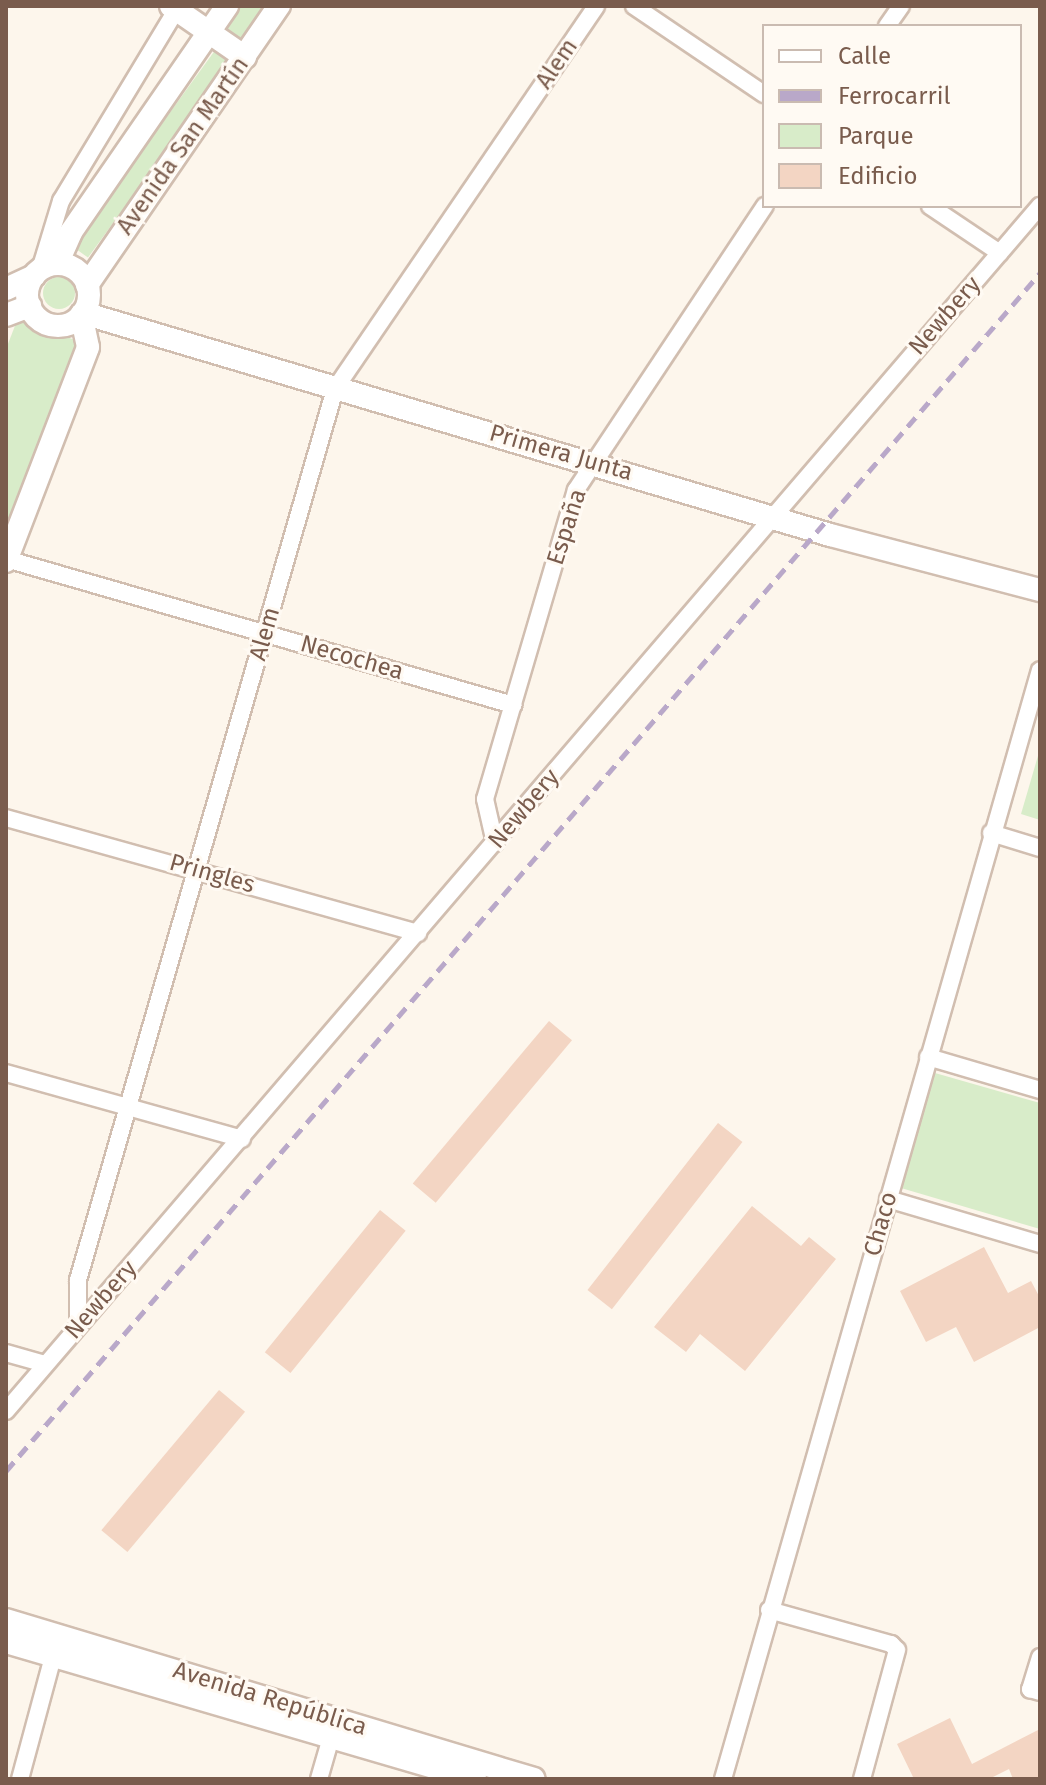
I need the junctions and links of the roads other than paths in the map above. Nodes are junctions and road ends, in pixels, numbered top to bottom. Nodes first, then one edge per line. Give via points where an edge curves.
1 (227, 6) edge
2 (279, 6) edge
3 (596, 6) edge
4 (634, 6) edge
5 (901, 6) edge
6 (173, 8) edge
7 (888, 24) edge
8 (209, 33) junction
9 (245, 57) junction
10 (762, 93) edge
11 (1040, 206) edge
12 (764, 208) edge
13 (933, 208) edge
14 (1000, 253) junction
15 (44, 270) junction
16 (87, 285) junction
17 (6, 290) edge
18 (29, 304) junction
19 (82, 314) junction
20 (6, 315) edge
21 (335, 389) junction
22 (593, 462) junction
23 (774, 515) junction
24 (6, 560) edge
25 (1040, 590) edge
26 (265, 633) junction
27 (1040, 670) edge
28 (513, 705) junction
29 (6, 818) edge
30 (991, 833) junction
31 (495, 843) junction
32 (1040, 848) edge
33 (198, 869) junction
34 (418, 933) junction
35 (928, 1057) junction
36 (6, 1073) edge
37 (1040, 1090) edge
38 (130, 1107) junction
39 (242, 1139) junction
40 (888, 1199) junction
41 (1040, 1244) edge
42 (78, 1325) junction
43 (6, 1353) edge
44 (45, 1364) junction
45 (6, 1411) edge
46 (769, 1610) junction
47 (6, 1620) edge
48 (6, 1642) edge
49 (56, 1647) junction
50 (1040, 1657) edge
51 (1040, 1692) edge
52 (334, 1727) junction
53 (20, 1779) edge
54 (319, 1779) edge
55 (475, 1779) edge
56 (534, 1779) edge
57 (723, 1779) edge
58 (862, 1779) edge

1 - 8 main road, Avenida San Martín
2 - 9 main road, Avenida San Martín
3 - 21 street, Alem
4 - 10 street
5 - 7 street
6 - 8 main road
6 - 15 street via 61,201
8 - 9 main road
8 - 15 main road, Avenida San Martín
9 - 16 main road, Avenida San Martín
11 - 14 street, Newbery
12 - 22 street, España
13 - 14 street
14 - 23 street, Newbery
15 - 16 main road via 73,268
15 - 17 main road
15 - 18 main road
16 - 19 main road
17 - 18 main road
18 - 19 main road via 50,324 68,324
18 - 20 main road
19 - 21 main road, Primera Junta
19 - 24 main road via 88,347
21 - 22 main road, Primera Junta
21 - 26 street, Alem
22 - 23 main road, Primera Junta
22 - 28 street, España via 576,490
23 - 25 main road, Primera Junta
23 - 31 street, Newbery
24 - 26 street, Necochea
26 - 28 street, Necochea
26 - 33 street, Alem
27 - 30 street, Chaco
28 - 31 street, España via 485,799
29 - 33 street, Pringles
30 - 32 street
30 - 35 street, Chaco
31 - 34 street, Newbery
33 - 34 street, Pringles
33 - 38 street, Alem
34 - 39 street, Newbery
35 - 37 street
35 - 40 street, Chaco
36 - 38 street
38 - 39 street
38 - 42 street, Alem via 78,1280
39 - 42 street, Newbery
40 - 41 street
40 - 46 street, Chaco
42 - 44 street, Newbery
43 - 44 street
44 - 45 street, Newbery
46 - 57 street, Chaco
46 - 58 street via 897,1650
47 - 49 main road, Avenida República
48 - 49 main road, Avenida República
49 - 52 main road, Avenida República
49 - 53 street
50 - 51 street via 1030,1689
52 - 54 street
52 - 55 main road, Avenida República
52 - 56 main road, Avenida República

